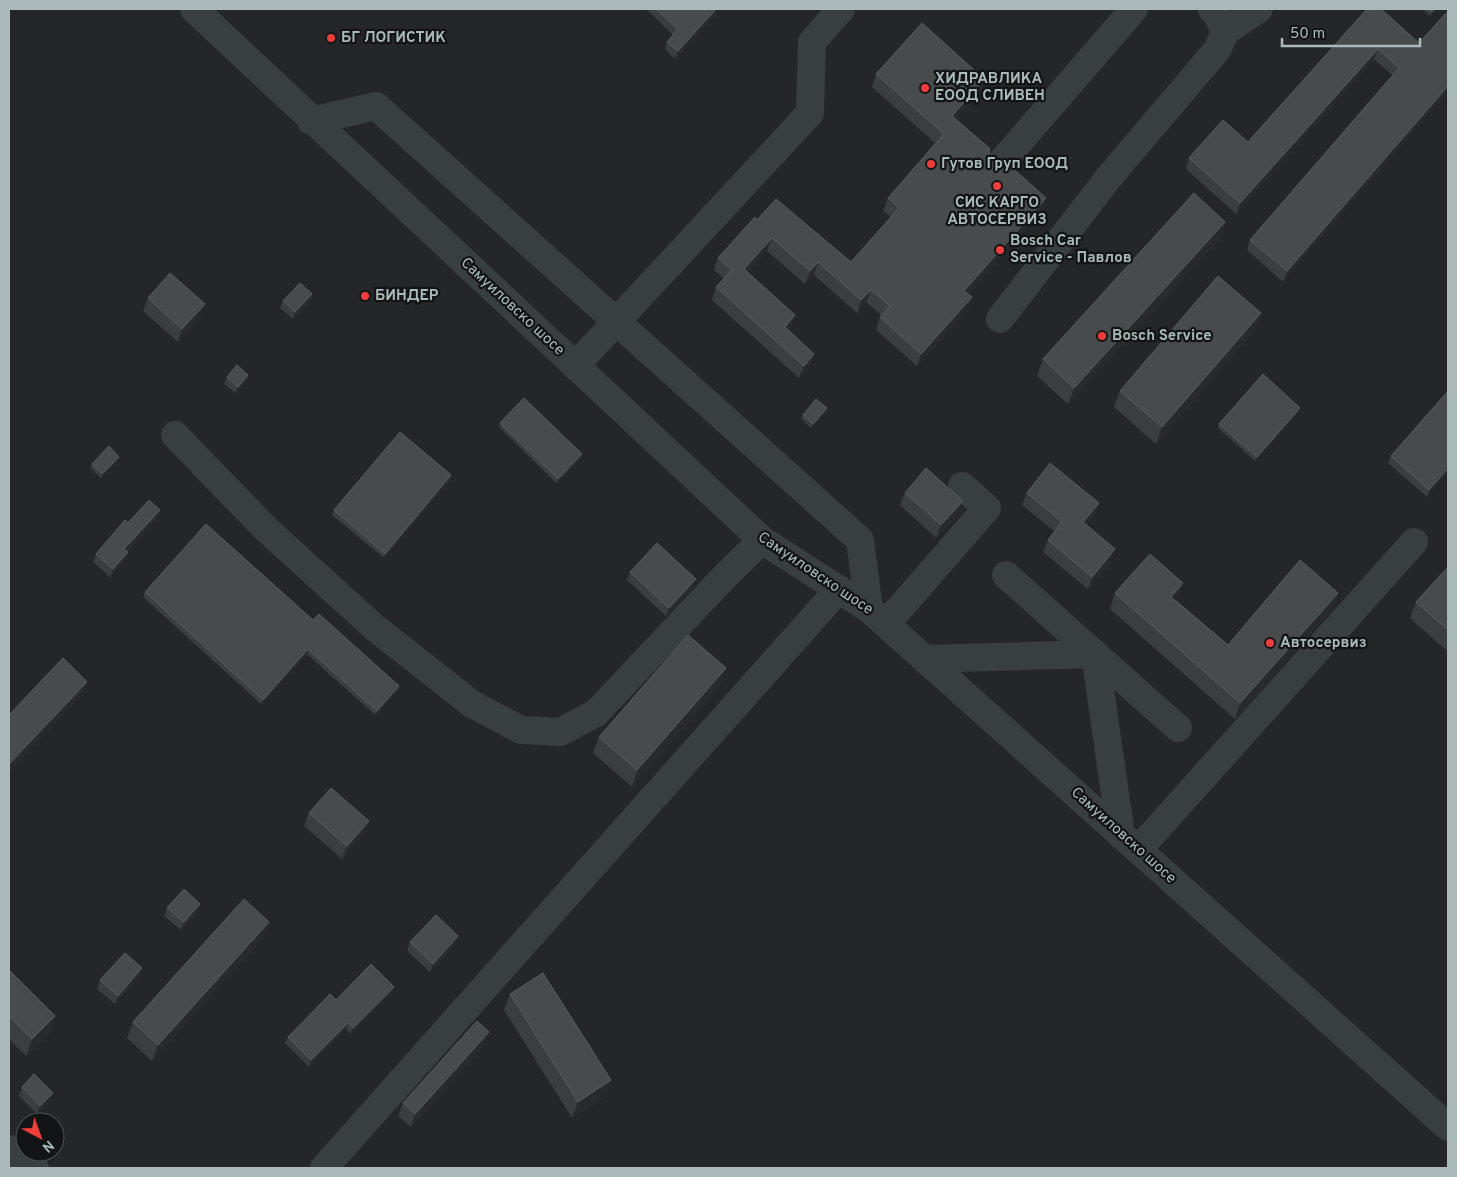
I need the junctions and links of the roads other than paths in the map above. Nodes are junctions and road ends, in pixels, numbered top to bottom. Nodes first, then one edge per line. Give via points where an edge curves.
1 (194, 9) edge
2 (841, 9) edge
3 (1134, 9) edge
4 (1212, 9) edge
5 (1259, 9) edge
6 (1225, 32) junction
7 (311, 121) junction
8 (1000, 164) edge
9 (1000, 319) dead end
10 (616, 322) junction
11 (575, 366) junction
12 (175, 435) dead end
13 (962, 486) dead end
14 (762, 540) junction
15 (1414, 542) dead end
16 (1006, 575) dead end
17 (839, 589) junction
18 (878, 617) junction
19 (1095, 654) junction
20 (925, 659) junction
21 (1178, 728) dead end
22 (1130, 842) junction
23 (1448, 1127) edge
24 (9, 1149) edge
25 (35, 1168) edge
26 (324, 1168) edge

1 - 7 street, Самуиловско шосе
2 - 10 street via 812,42 810,113
3 - 8 street
4 - 6 street via 1218,14
5 - 6 street
6 - 9 street via 1217,50 1109,177
7 - 10 street via 376,106
7 - 11 street, Самуиловско шосе
10 - 11 street
10 - 18 street via 860,540
11 - 14 street, Самуиловско шосе
12 - 14 street via 265,528 374,627 472,704 522,730 560,732 596,713
13 - 18 street via 986,508
14 - 17 street, Самуиловско шосе
15 - 22 street
16 - 19 street
17 - 18 street, Самуиловско шосе
17 - 26 street
18 - 20 street, Самуиловско шосе
19 - 20 street
19 - 21 street
19 - 22 street
20 - 22 street, Самуиловско шосе
22 - 23 street, Самуиловско шосе
24 - 25 street

